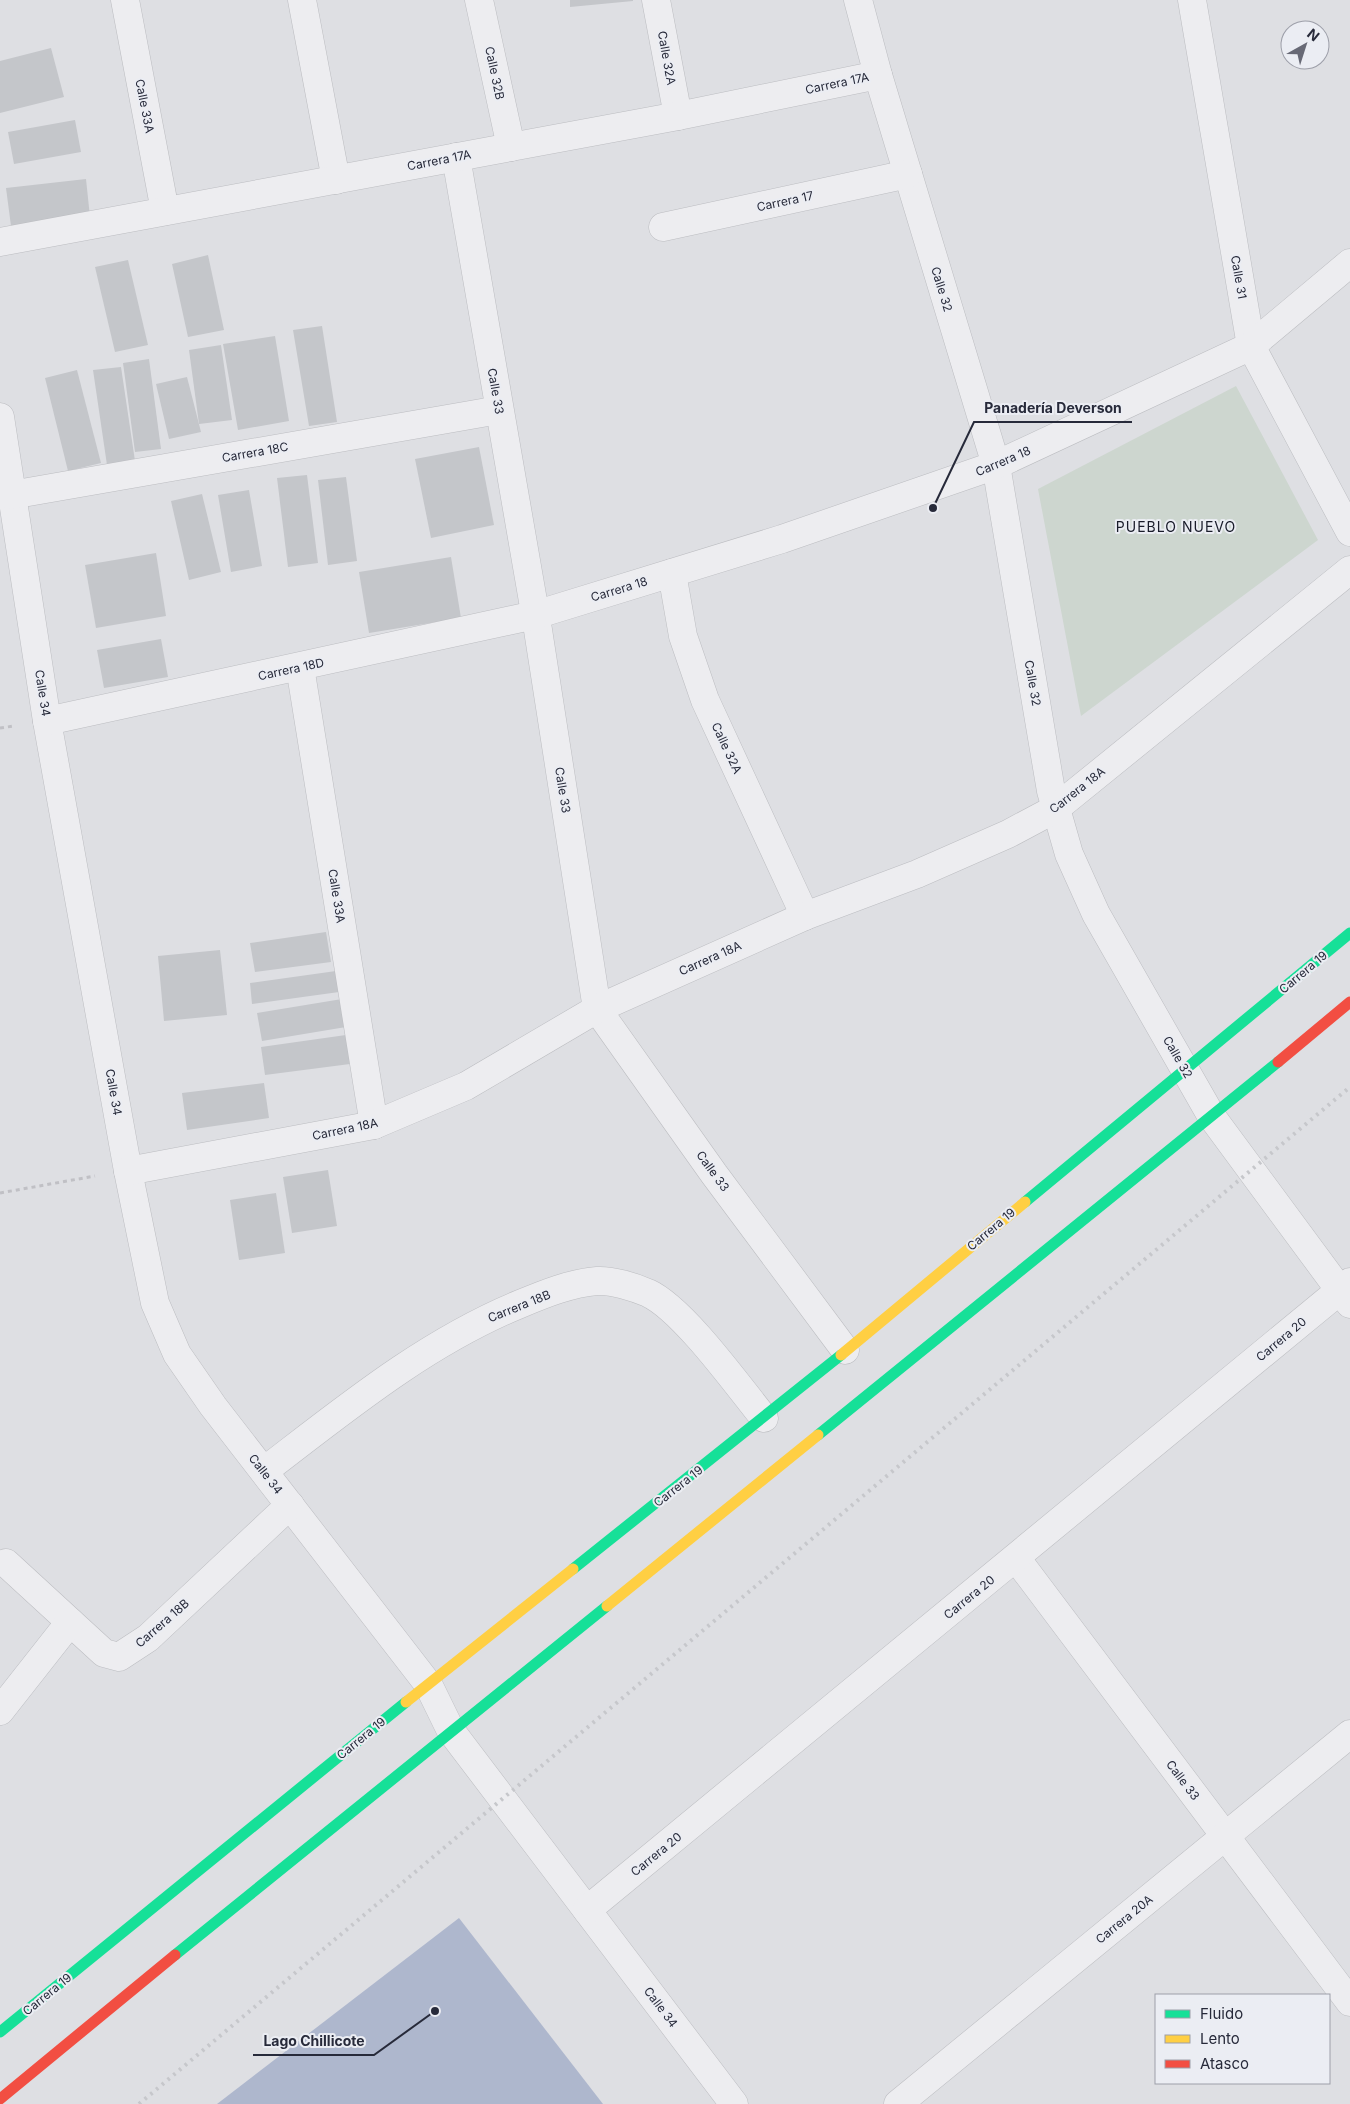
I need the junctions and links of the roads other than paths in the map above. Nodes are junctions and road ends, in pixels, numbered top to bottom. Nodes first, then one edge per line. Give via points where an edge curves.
1 (125, 0) edge
2 (302, 0) edge
3 (479, 0) edge
4 (656, 0) edge
5 (858, 0) edge
6 (1192, 0) edge
7 (878, 75) junction
8 (678, 116) junction
9 (511, 146) junction
10 (456, 157) junction
11 (908, 174) junction
12 (336, 180) junction
13 (165, 211) junction
14 (663, 227) dead end
15 (0, 242) edge
16 (1350, 263) edge
17 (1251, 346) junction
18 (500, 410) junction
19 (0, 417) edge
20 (996, 466) junction
21 (12, 495) junction
22 (1350, 532) edge
23 (1350, 570) edge
24 (672, 573) junction
25 (535, 615) junction
26 (300, 667) junction
27 (47, 721) junction
28 (1056, 809) junction
29 (805, 916) junction
30 (1350, 933) edge
31 (1350, 1002) edge
32 (597, 1009) junction
33 (1185, 1069) junction
34 (1212, 1117) junction
35 (374, 1125) junction
36 (128, 1171) junction
37 (1347, 1292) edge
38 (845, 1350) junction
39 (764, 1418) junction
40 (264, 1471) junction
41 (290, 1505) junction
42 (1016, 1558) junction
43 (6, 1562) dead end
44 (70, 1622) junction
45 (428, 1684) junction
46 (0, 1711) edge
47 (451, 1731) junction
48 (1350, 1734) edge
49 (1225, 1836) junction
50 (587, 1910) junction
51 (1350, 2002) edge
52 (0, 2032) edge
53 (0, 2100) edge
54 (734, 2104) edge
55 (898, 2104) edge

1 - 13 street, Calle 33A
2 - 12 street
3 - 9 street, Calle 32B
4 - 8 street, Calle 32A
5 - 7 street, Calle 32
6 - 17 street, Calle 31
7 - 8 street, Carrera 17A
7 - 11 street, Calle 32
8 - 9 street, Carrera 17A
9 - 10 street, Carrera 17A
10 - 12 street, Carrera 17A
10 - 18 street, Calle 33
11 - 14 street, Carrera 17
11 - 20 street, Calle 32
12 - 13 street, Carrera 17A
13 - 15 street, Carrera 17A
16 - 17 street, Carrera 18
17 - 20 street, Carrera 18
17 - 22 street, Calle 31
18 - 21 street, Carrera 18C
18 - 25 street, Calle 33
19 - 21 street, Calle 34
20 - 24 street, Carrera 18
20 - 28 street, Calle 32
21 - 27 street, Calle 34
23 - 28 street, Carrera 18A
24 - 25 street, Carrera 18
24 - 29 street, Calle 32A via 683,636 705,700
25 - 26 street, Carrera 18D
25 - 32 street, Calle 33
26 - 27 street, Carrera 18D
26 - 35 street, Calle 33A
27 - 36 street, Calle 34
28 - 29 street, Carrera 18A via 916,874
28 - 33 street, Calle 32 via 1069,854 1096,914
29 - 32 street, Carrera 18A
30 - 33 main road, Carrera 19
31 - 34 main road
32 - 35 street, Carrera 18A via 466,1086
32 - 38 street, Calle 33
33 - 34 street, Calle 32
33 - 38 main road, Carrera 19
34 - 37 street, Calle 32
34 - 47 main road
35 - 36 street, Carrera 18A
36 - 40 street, Calle 34 via 155,1303 177,1354
37 - 42 street, Carrera 20
38 - 39 main road, Carrera 19
39 - 40 street, Carrera 18B via 700,1339 670,1310 649,1293 597,1281 547,1293 495,1314 432,1348 380,1382
39 - 45 main road, Carrera 19
40 - 41 street, Calle 34
41 - 44 street, Carrera 18B via 148,1638 120,1657 104,1653
41 - 45 street, Calle 34
42 - 49 street, Calle 33
42 - 50 street, Carrera 20
43 - 44 street, Carrera 18B
44 - 46 street
45 - 47 street, Calle 34
45 - 52 main road, Carrera 19
47 - 50 street, Calle 34
47 - 53 main road
48 - 49 street, Carrera 20A
49 - 51 street, Calle 33
49 - 55 street, Carrera 20A
50 - 54 street, Calle 34

